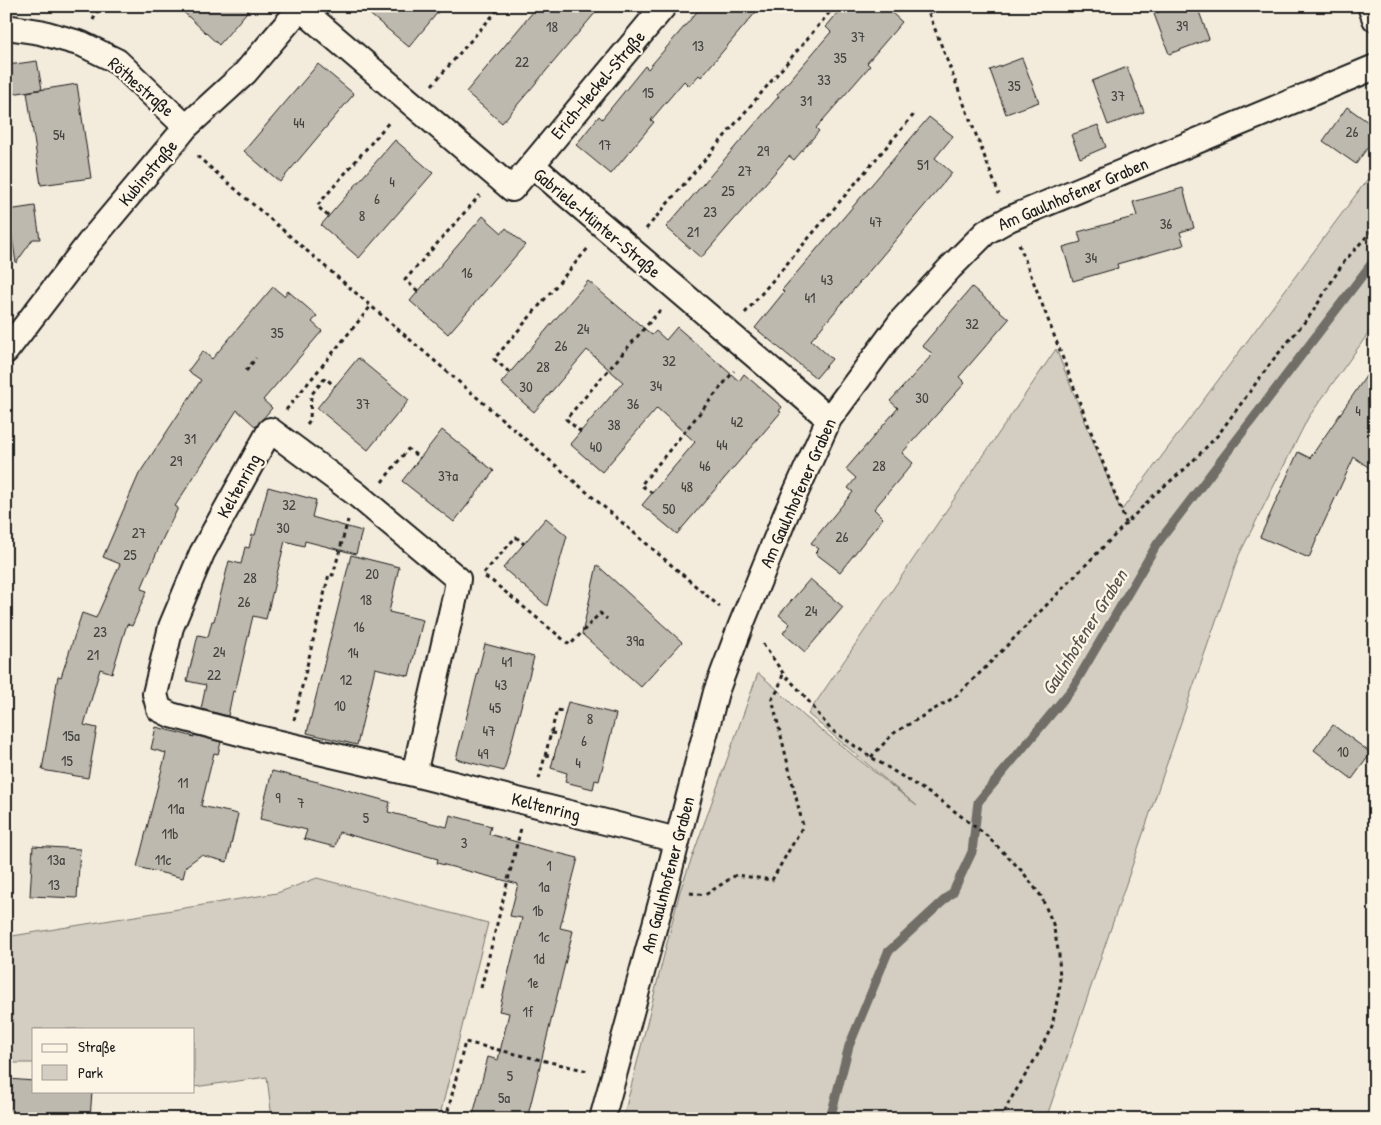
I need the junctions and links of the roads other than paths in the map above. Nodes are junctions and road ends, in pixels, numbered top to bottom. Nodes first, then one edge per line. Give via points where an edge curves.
1 (664, 6) edge
2 (1370, 6) edge
3 (301, 7) edge
4 (1375, 19) edge
5 (6, 27) edge
6 (1375, 67) edge
7 (182, 133) junction
8 (532, 165) junction
9 (6, 351) edge
10 (829, 419) junction
11 (414, 774) junction
12 (677, 840) junction
13 (602, 1119) edge

1 - 8 street, Erich-Heckel-Straße
2 - 4 street
3 - 7 street, Kubinstraße via 245,73
3 - 8 street, Gabriele-Münter-Straße via 512,189
5 - 7 street, Röthestraße via 40,32 82,44 117,61
6 - 10 street, Am Gaulnhofener Graben via 1009,219 986,232 902,320
7 - 9 street, Kubinstraße via 89,243
8 - 10 street, Gabriele-Münter-Straße
10 - 12 street, Am Gaulnhofener Graben via 786,514 716,692
11 - 11 street, Keltenring via 288,745 171,715 159,709 155,694 171,627 202,553 270,430 360,498 458,579
11 - 12 street, Keltenring
12 - 13 street, Am Gaulnhofener Graben

